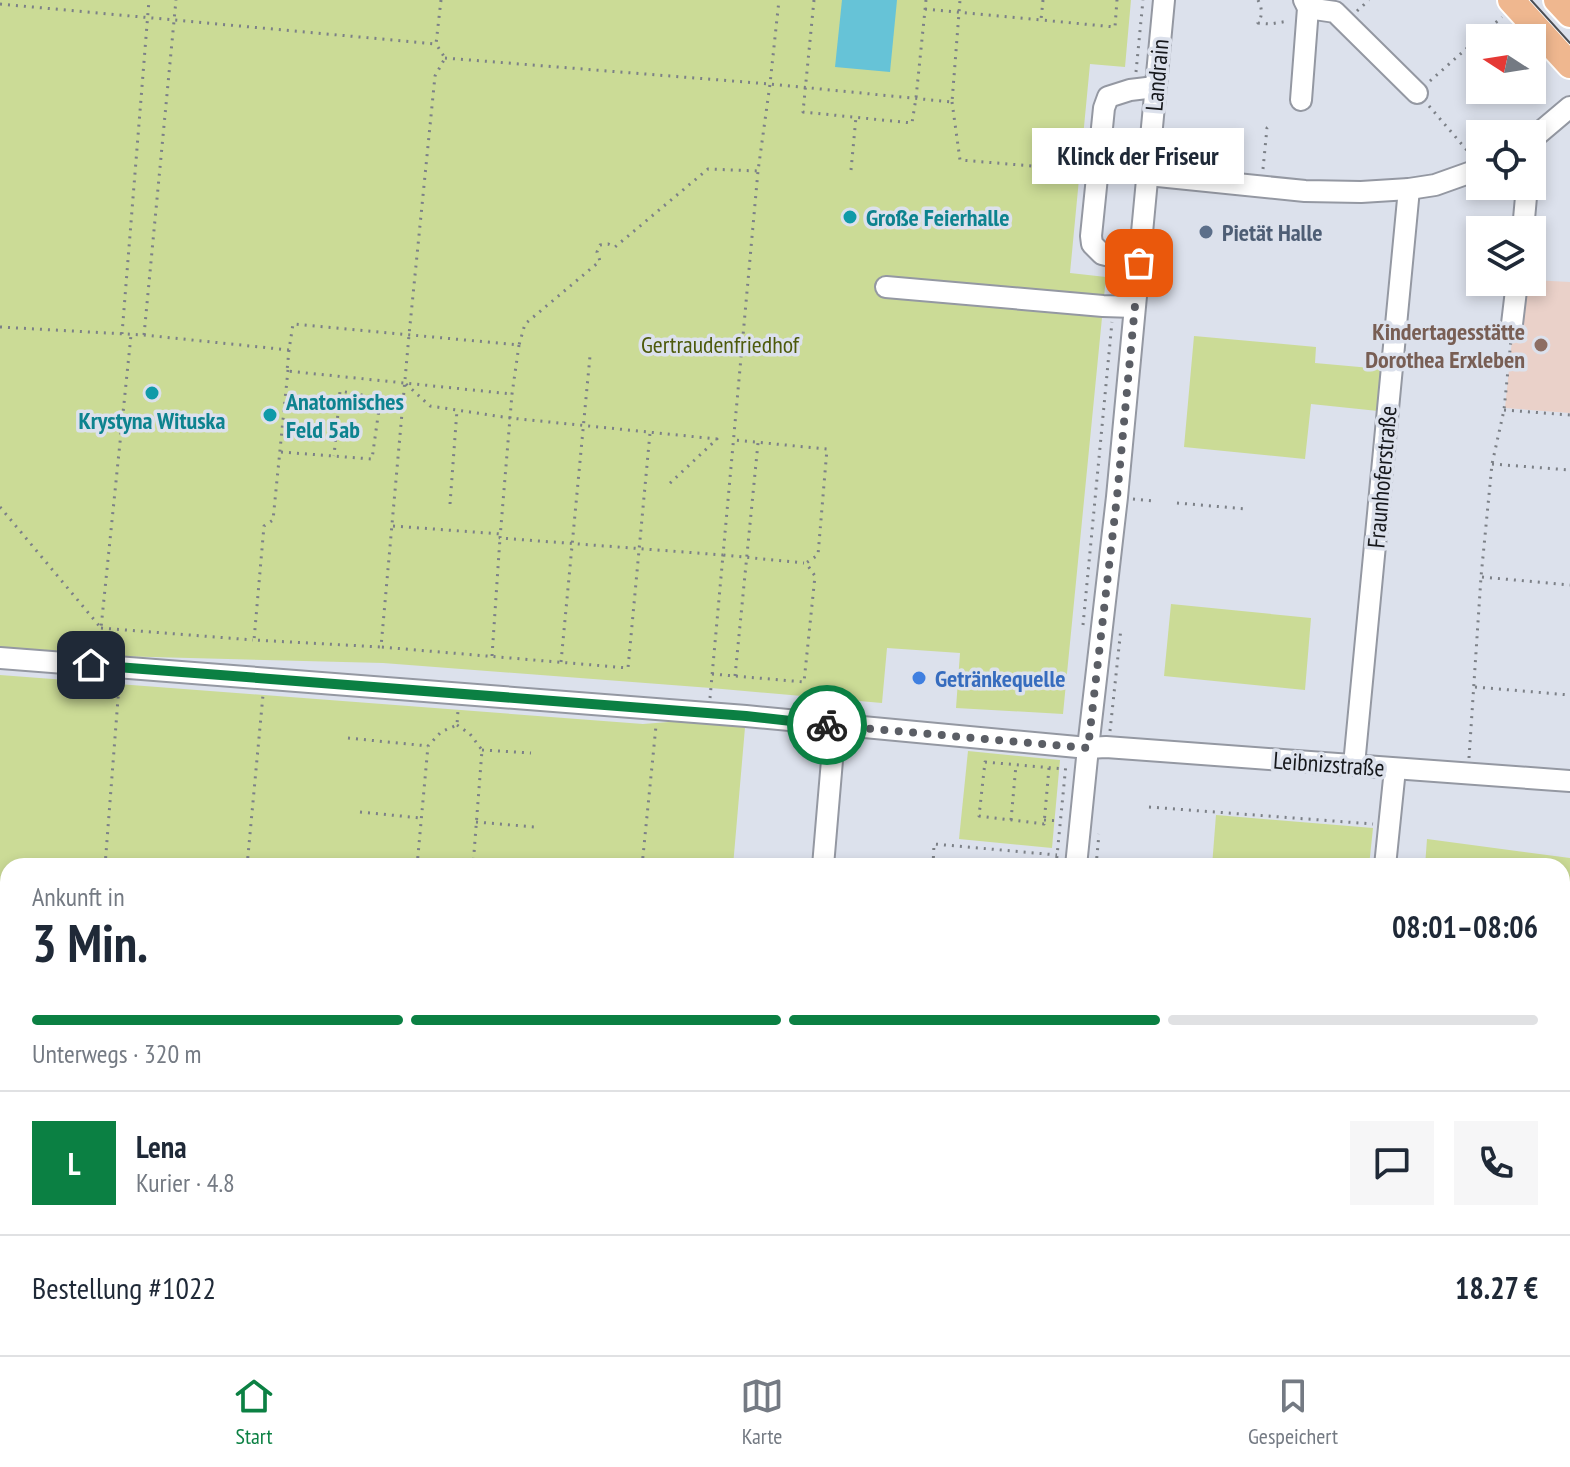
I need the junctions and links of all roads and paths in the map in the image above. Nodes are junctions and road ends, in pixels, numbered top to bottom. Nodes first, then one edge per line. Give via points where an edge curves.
1 (149, 0) edge
2 (176, 0) edge
3 (441, 0) edge
4 (779, 0) edge
5 (814, 0) edge
6 (926, 0) edge
7 (960, 0) edge
8 (1043, 0) edge
9 (1117, 0) edge
10 (1143, 0) edge
11 (1164, 0) edge
12 (1258, 0) edge
13 (1557, 0) edge
14 (0, 4) edge
15 (1506, 8) edge
16 (925, 9) junction
17 (1307, 9) edge
18 (959, 13) junction
19 (1570, 14) edge
20 (148, 17) junction
21 (174, 20) junction
22 (1041, 20) junction
23 (436, 44) junction
24 (445, 58) junction
25 (1570, 65) edge
26 (1135, 80) dead end
27 (770, 84) junction
28 (1155, 87) junction
29 (805, 88) junction
30 (1417, 93) junction
31 (916, 98) junction
32 (1301, 100) dead end
33 (952, 102) junction
34 (1570, 107) edge
35 (856, 117) junction
36 (1272, 124) dead end
37 (1546, 127) edge
38 (1466, 149) edge
39 (851, 170) dead end
40 (1466, 170) edge
41 (758, 171) junction
42 (1098, 172) junction
43 (1262, 174) dead end
44 (1148, 175) junction
45 (1409, 189) junction
46 (1139, 263) junction
47 (1117, 272) dead end
48 (886, 287) dead end
49 (1515, 296) edge
50 (1124, 306) junction
51 (1512, 324) joint
52 (0, 327) edge
53 (122, 334) junction
54 (131, 334) junction
55 (144, 335) junction
56 (409, 335) junction
57 (519, 345) junction
58 (289, 350) junction
59 (590, 356) dead end
60 (288, 370) junction
61 (406, 384) junction
62 (512, 394) junction
63 (380, 402) junction
64 (404, 403) junction
65 (457, 410) junction
66 (1504, 410) junction
67 (1570, 415) edge
68 (510, 418) junction
69 (583, 426) junction
70 (650, 433) junction
71 (734, 440) junction
72 (758, 443) junction
73 (281, 452) junction
74 (334, 456) junction
75 (1492, 464) junction
76 (1570, 470) edge
77 (668, 485) dead end
78 (1177, 503) dead end
79 (450, 504) dead end
80 (0, 507) edge
81 (1247, 509) dead end
82 (393, 526) junction
83 (500, 536) junction
84 (572, 544) junction
85 (639, 549) junction
86 (723, 555) junction
87 (747, 558) junction
88 (806, 563) junction
89 (1481, 577) junction
90 (1570, 585) edge
91 (101, 628) junction
92 (1082, 638) dead end
93 (254, 640) junction
94 (381, 647) junction
95 (492, 656) junction
96 (0, 658) edge
97 (561, 662) junction
98 (121, 667) junction
99 (712, 674) junction
100 (735, 676) junction
101 (263, 678) junction
102 (1475, 687) junction
103 (459, 694) junction
104 (1570, 695) edge
105 (709, 714) junction
106 (656, 724) dead end
107 (457, 725) junction
108 (835, 725) junction
109 (348, 738) dead end
110 (428, 746) junction
111 (1078, 747) junction
112 (482, 750) junction
113 (531, 753) dead end
114 (1016, 765) junction
115 (1354, 765) junction
116 (1049, 768) junction
117 (1065, 769) junction
118 (1395, 769) junction
119 (1468, 773) junction
120 (1570, 781) edge
121 (1149, 807) dead end
122 (360, 812) dead end
123 (421, 818) junction
124 (1011, 820) junction
125 (476, 822) junction
126 (1389, 825) junction
127 (535, 827) dead end
128 (106, 858) edge
129 (248, 858) edge
130 (418, 858) edge
131 (474, 858) edge
132 (643, 858) edge
133 (824, 858) edge
134 (933, 858) edge
135 (1053, 858) edge
136 (1070, 858) edge
137 (1070, 858) edge
138 (1386, 858) edge

1 - 20 path
2 - 21 path
3 - 23 path
4 - 27 path
5 - 29 path
6 - 16 path
7 - 18 path
8 - 22 path
9 - 22 path via 1115,27
10 - 26 path
11 - 28 street, Landrain
12 - 17 path via 1258,23 1299,18
13 - 19 main road
14 - 20 path
15 - 25 main road
15 - 30 path
16 - 18 path
16 - 31 path
17 - 30 street via 1335,12
17 - 32 street
18 - 22 path
18 - 33 path
20 - 21 path
20 - 53 path
21 - 23 path
21 - 55 path
23 - 24 path
24 - 27 path
24 - 56 path via 435,76
27 - 29 path
27 - 41 path
28 - 42 street via 1108,97
28 - 44 street, Landrain
29 - 31 path
29 - 35 path via 803,112
30 - 38 path
31 - 33 path
31 - 35 path via 912,123
33 - 42 path via 960,160
34 - 37 street
35 - 39 path
36 - 43 path via 1267,128
40 - 45 street via 1435,185
41 - 57 path via 708,169 615,247 600,245 600,261 525,324
41 - 71 path
42 - 46 street via 1092,244 1102,254
44 - 45 street via 1305,191
44 - 46 street, Landrain
45 - 115 street, Fraunhoferstraße
46 - 50 street, Landrain
47 - 50 path
48 - 50 street
49 - 51 street
50 - 92 path
50 - 111 street, Landrain via 1117,497
51 - 66 path
52 - 53 path
53 - 54 path
54 - 55 path
54 - 91 path
55 - 58 path
56 - 57 path
56 - 58 path via 293,324
56 - 61 path
57 - 62 path
58 - 60 path
59 - 69 path
60 - 61 path
60 - 73 path
61 - 62 path
61 - 64 path
61 - 65 path via 430,406
62 - 68 path
63 - 64 path
63 - 74 path via 372,459
63 - 74 path via 340,391
64 - 82 path
65 - 68 path
65 - 79 path
66 - 67 path
66 - 75 path
68 - 69 path
68 - 83 path
69 - 70 path
69 - 84 path
70 - 77 path via 717,439
70 - 85 path
71 - 72 path
71 - 86 path
72 - 87 path
72 - 88 path via 827,449 818,555
73 - 74 path
73 - 93 path via 273,520 264,526
75 - 76 path
75 - 89 path
78 - 81 path
80 - 91 path
82 - 83 path
82 - 94 path
83 - 84 path
83 - 95 path
84 - 85 path
84 - 97 path
85 - 86 path
85 - 97 path via 628,668
86 - 87 path
86 - 99 path
87 - 88 path
87 - 100 path
88 - 100 path via 815,576 804,682
89 - 90 path
89 - 102 path
91 - 93 path
93 - 94 path
94 - 95 path
95 - 97 path
96 - 98 street, Leibnizstraße
98 - 101 street, Leibnizstraße
98 - 128 path
99 - 100 path
99 - 105 path
101 - 103 street, Leibnizstraße
101 - 129 path
102 - 104 path
102 - 119 path
103 - 105 street, Leibnizstraße
103 - 107 path
105 - 108 street, Leibnizstraße
106 - 132 path
107 - 110 path
107 - 112 path
108 - 111 street, Leibnizstraße
108 - 133 street
109 - 110 path
110 - 123 path
111 - 115 street, Leibnizstraße
111 - 117 path
111 - 136 street, Landrain
112 - 113 path
112 - 125 path
114 - 116 path
114 - 124 path
114 - 124 path via 985,762 980,803 979,816
115 - 118 street, Leibnizstraße
116 - 117 path
116 - 124 path via 1044,824
117 - 137 path
118 - 119 street, Leibnizstraße
118 - 126 street
119 - 120 street, Leibnizstraße
121 - 126 path
122 - 123 path
123 - 130 path
125 - 127 path
125 - 131 path
126 - 138 street
134 - 135 path via 934,844

